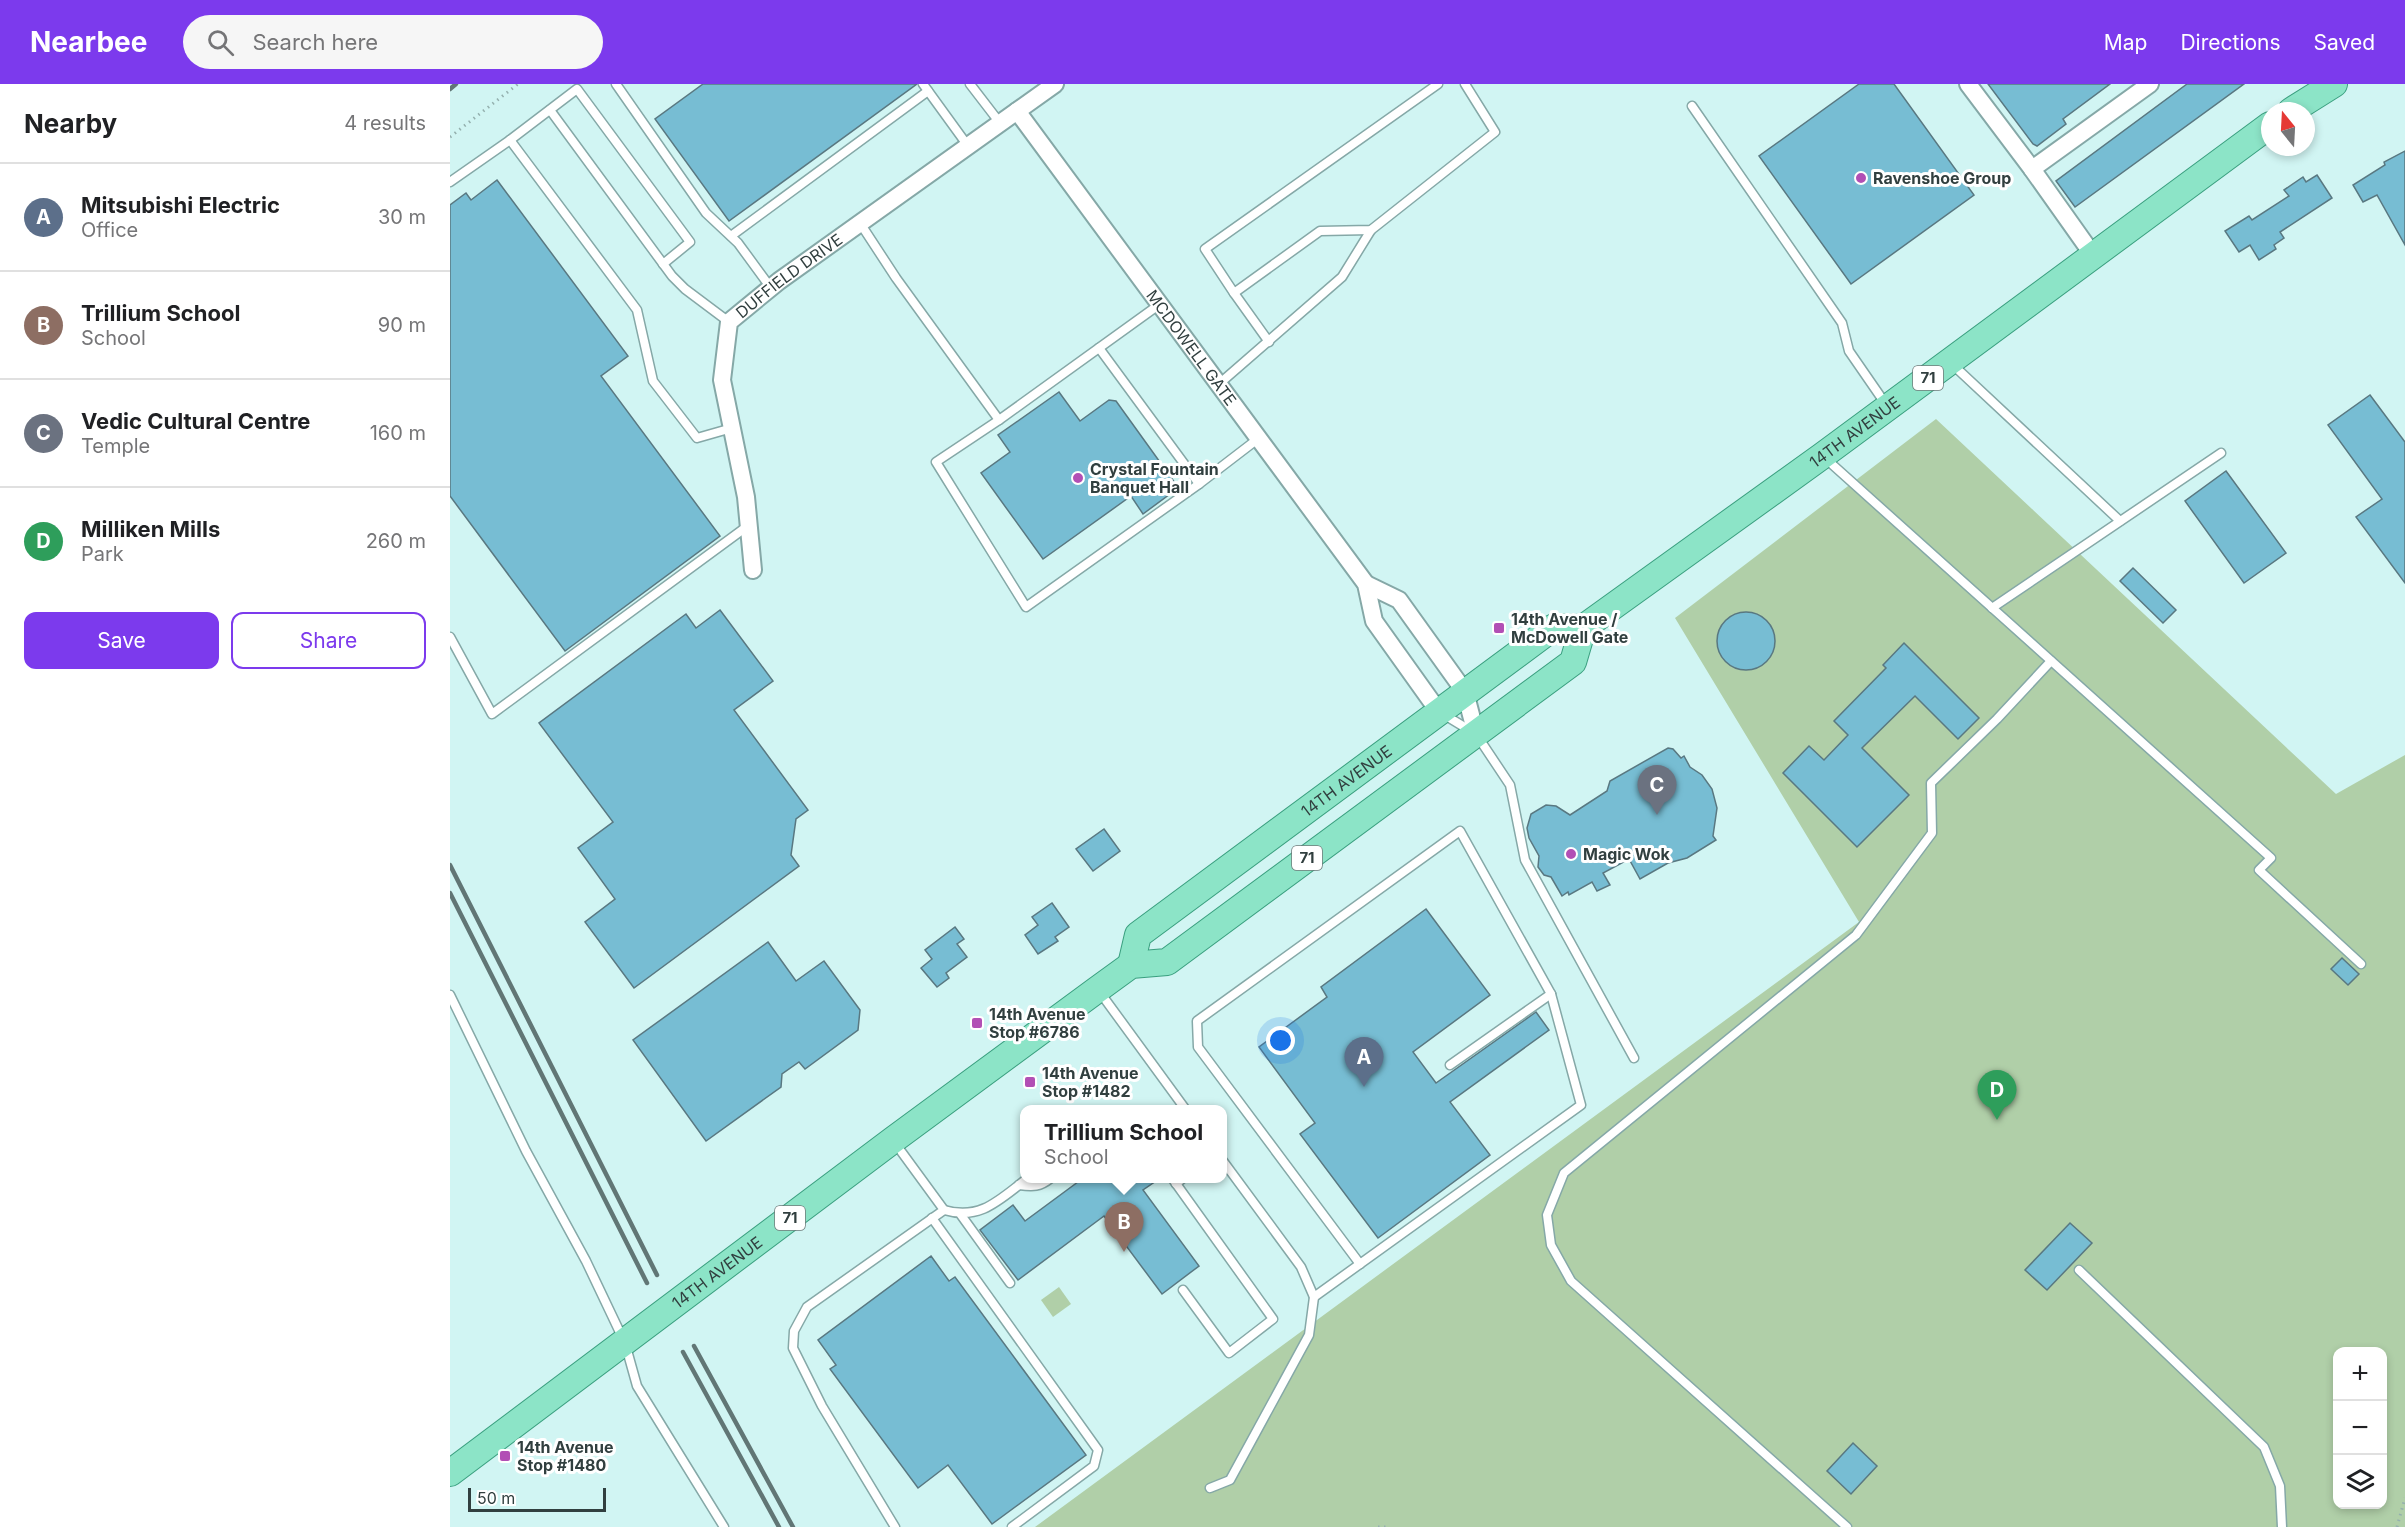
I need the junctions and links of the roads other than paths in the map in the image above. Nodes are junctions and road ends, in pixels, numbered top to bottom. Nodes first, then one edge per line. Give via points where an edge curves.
1 (616, 84) edge
2 (970, 84) edge
3 (1055, 84) edge
4 (1438, 84) edge
5 (1465, 84) edge
6 (1968, 84) edge
7 (2334, 84) edge
8 (925, 87) edge
9 (2140, 87) edge
10 (2305, 102) edge
11 (1692, 106) dead end
12 (550, 110) junction
13 (1017, 111) junction
14 (1000, 123) junction
15 (2261, 133) edge
16 (510, 140) junction
17 (968, 146) junction
18 (2032, 169) junction
19 (450, 183) edge
20 (860, 223) junction
21 (1371, 230) junction
22 (731, 236) junction
23 (2093, 255) junction
24 (663, 264) junction
25 (771, 288) junction
26 (1234, 293) junction
27 (1160, 304) junction
28 (729, 322) junction
29 (1269, 342) junction
30 (1099, 348) junction
31 (1949, 362) junction
32 (1219, 384) junction
33 (1888, 407) junction
34 (999, 420) junction
35 (732, 428) junction
36 (1259, 438) junction
37 (2221, 453) dead end
38 (1822, 456) junction
39 (1199, 484) junction
40 (2120, 521) junction
41 (749, 525) junction
42 (753, 570) dead end
43 (1366, 584) junction
44 (1992, 608) junction
45 (1583, 628) junction
46 (450, 637) edge
47 (2051, 661) junction
48 (1465, 692) junction
49 (1439, 712) junction
50 (1476, 734) junction
51 (2361, 964) dead end
52 (1131, 965) junction
53 (1098, 989) junction
54 (1551, 994) junction
55 (450, 995) edge
56 (1634, 1058) dead end
57 (1450, 1065) dead end
58 (1182, 1105) edge
59 (893, 1140) junction
60 (1227, 1166) edge
61 (1022, 1183) edge
62 (1046, 1183) edge
63 (1179, 1183) edge
64 (1019, 1185) junction
65 (944, 1210) junction
66 (961, 1215) junction
67 (932, 1218) junction
68 (1360, 1264) junction
69 (2079, 1270) dead end
70 (1010, 1283) dead end
71 (1183, 1290) dead end
72 (1314, 1297) junction
73 (625, 1342) junction
74 (450, 1473) edge
75 (1210, 1488) dead end
76 (724, 1527) edge
77 (895, 1527) edge
78 (1012, 1527) edge
79 (1847, 1527) edge
80 (2282, 1527) edge

1 - 22 lane via 706,213
2 - 14 lane
3 - 13 street, DUFFIELD DRIVE
4 - 26 lane via 1205,249
5 - 21 lane via 1495,132
6 - 18 street
7 - 10 main road
8 - 17 lane
8 - 22 lane
9 - 18 street
11 - 33 lane via 1842,322 1849,351
12 - 16 lane
12 - 24 lane
12 - 24 lane via 577,90 690,242
13 - 14 street, DUFFIELD DRIVE
13 - 27 street, MCDOWELL GATE
14 - 17 street, DUFFIELD DRIVE
15 - 23 main road, 14TH AVENUE / 71
16 - 19 lane
16 - 35 lane via 638,310 653,381 675,410 697,438
17 - 20 street, DUFFIELD DRIVE
18 - 23 street
20 - 25 street, DUFFIELD DRIVE
20 - 34 lane
21 - 26 lane via 1320,231
21 - 29 lane via 1342,277
22 - 25 lane
23 - 31 main road, 14TH AVENUE / 71
24 - 28 lane via 685,289
25 - 28 street, DUFFIELD DRIVE
26 - 29 lane
27 - 30 lane
27 - 32 street, MCDOWELL GATE
28 - 35 street, DUFFIELD DRIVE via 722,380
29 - 32 lane
30 - 34 lane
30 - 39 lane
31 - 33 main road, 14TH AVENUE / 71
31 - 40 lane
32 - 36 street, MCDOWELL GATE
33 - 38 main road, 14TH AVENUE / 71
34 - 39 lane via 936,462 1026,607
35 - 41 street, DUFFIELD DRIVE
36 - 39 lane
36 - 43 street, MCDOWELL GATE
37 - 40 lane
38 - 44 lane
38 - 45 main road, 14TH AVENUE / 71
40 - 44 lane
41 - 42 street, DUFFIELD DRIVE
41 - 46 lane via 492,714
43 - 48 street, MCDOWELL GATE via 1399,600
43 - 49 street, MCDOWELL GATE via 1374,621
44 - 47 lane
45 - 48 main road, 14TH AVENUE / 71 via 1554,627
45 - 50 main road, 71 via 1573,662
47 - 51 lane via 2271,858 2259,870
47 - 79 lane via 1931,783 1932,833 1856,935 1564,1173 1547,1215 1551,1245 1571,1281
48 - 49 main road, 14TH AVENUE / 71
48 - 50 street, MCDOWELL GATE
49 - 50 lane
49 - 52 main road, 14TH AVENUE / 71 via 1138,935
50 - 52 main road, 71 via 1167,962
50 - 56 lane via 1510,785 1525,860
52 - 53 main road, 14TH AVENUE / 71
53 - 58 lane
53 - 59 main road, 14TH AVENUE / 71
54 - 57 lane
54 - 68 lane via 1581,1105
54 - 68 lane via 1460,831 1197,1022 1198,1047
55 - 73 lane
59 - 65 lane
59 - 73 main road, 14TH AVENUE / 71
60 - 72 lane via 1301,1267
61 - 64 lane
62 - 64 lane via 1033,1187
63 - 71 lane via 1274,1319 1229,1353
64 - 66 lane via 986,1209
65 - 66 lane
65 - 67 lane
66 - 70 lane
67 - 77 lane via 807,1307 794,1331 793,1348 822,1406
67 - 78 lane via 1098,1450 1094,1466
68 - 72 lane
69 - 80 lane via 2264,1447 2280,1486
72 - 75 lane via 1310,1335 1230,1480
73 - 74 main road, 14TH AVENUE / 71
73 - 76 lane via 637,1386

